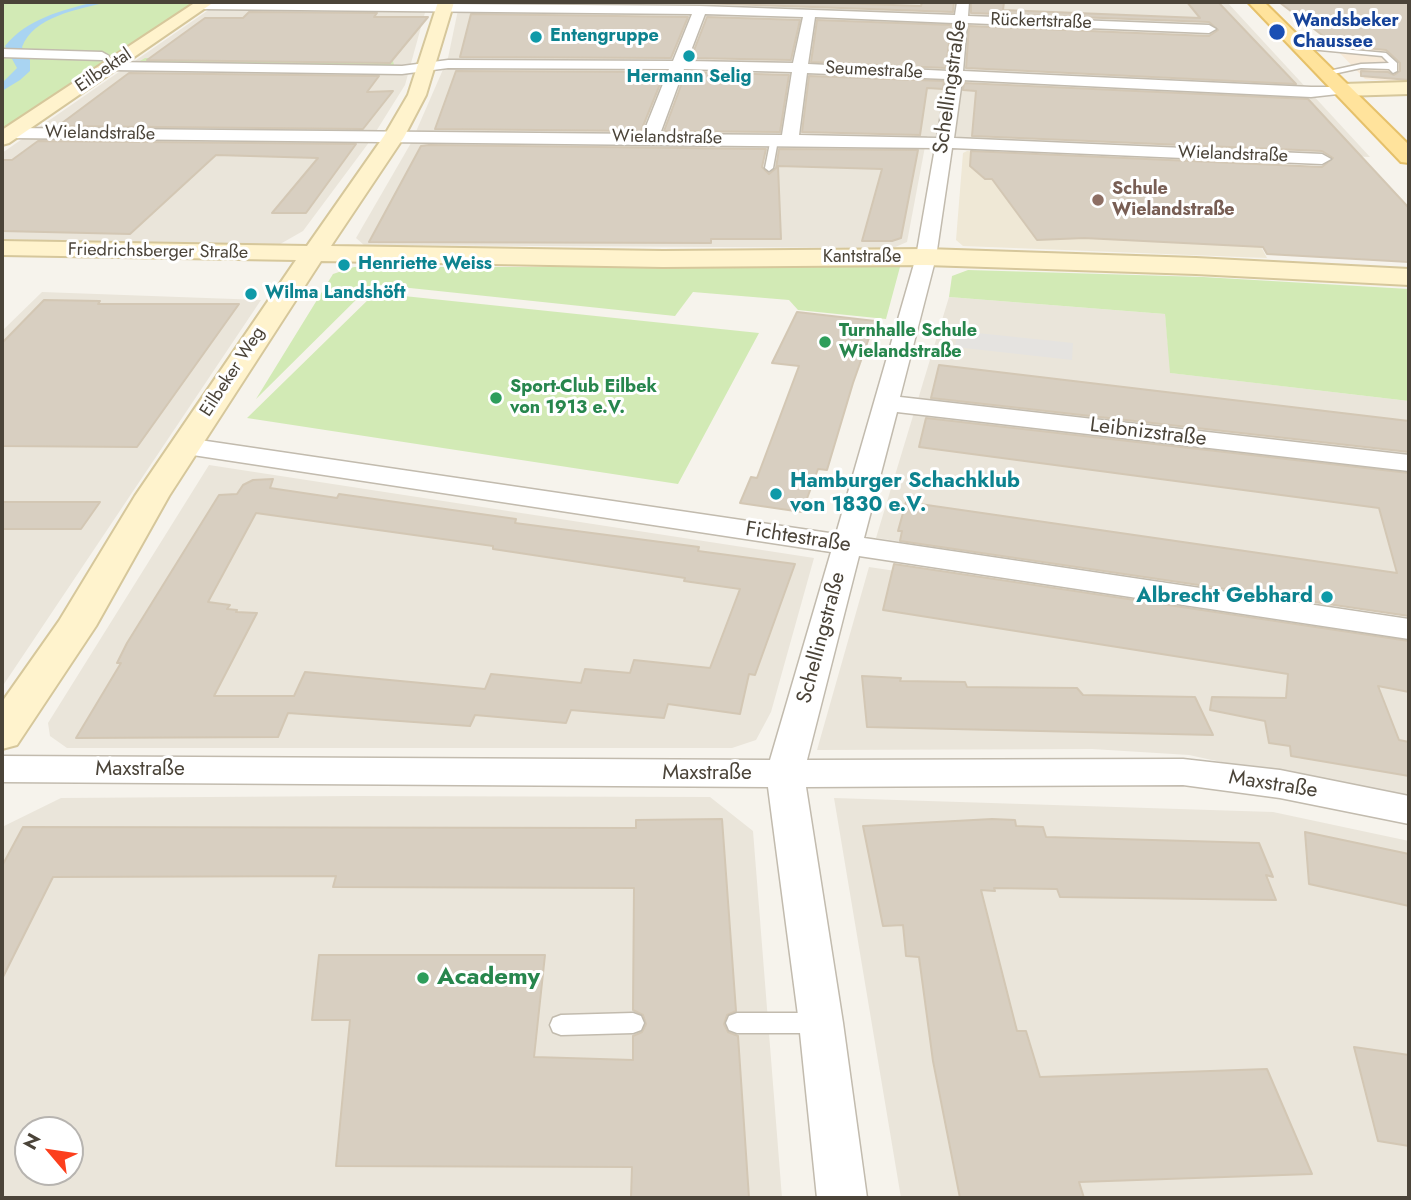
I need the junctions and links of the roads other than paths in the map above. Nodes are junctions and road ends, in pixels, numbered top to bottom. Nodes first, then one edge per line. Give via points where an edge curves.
1 (1256, 2) edge
2 (204, 3) edge
3 (445, 4) edge
4 (700, 10) junction
5 (962, 10) edge
6 (810, 13) junction
7 (1209, 29) dead end
8 (1298, 46) junction
9 (1359, 52) junction
10 (2, 53) edge
11 (117, 58) junction
12 (435, 64) junction
13 (678, 65) junction
14 (1374, 65) junction
15 (800, 68) junction
16 (955, 75) junction
17 (1327, 75) junction
18 (1398, 79) edge
19 (1342, 90) junction
20 (6, 136) edge
21 (650, 137) junction
22 (394, 138) junction
23 (782, 140) junction
24 (944, 143) junction
25 (1409, 157) edge
26 (1322, 159) dead end
27 (769, 168) dead end
28 (2, 248) edge
29 (315, 255) junction
30 (926, 257) junction
31 (1409, 277) edge
32 (886, 402) junction
33 (186, 446) junction
34 (1409, 463) edge
35 (847, 546) junction
36 (1409, 629) edge
37 (2, 734) edge
38 (2, 769) edge
39 (785, 774) junction
40 (1409, 810) edge
41 (633, 1023) dead end
42 (737, 1023) dead end
43 (821, 1023) junction
44 (561, 1025) dead end
45 (842, 1198) edge

1 - 8 main road
2 - 3 street, Rückertstraße
2 - 11 street, Eilbektal
3 - 4 street, Rückertstraße
3 - 12 street, Eilbeker Weg
4 - 6 street, Rückertstraße
4 - 13 street
5 - 6 street, Rückertstraße
5 - 7 street, Rückertstraße
5 - 16 street, Schellingstraße
6 - 15 street
8 - 9 lane
8 - 17 main road
9 - 14 lane
9 - 18 lane via 1384,54
10 - 11 street
11 - 12 street, Seumestraße via 402,70
11 - 12 street, Seumestraße via 405,57
11 - 20 street, Eilbektal
12 - 13 street, Seumestraße
12 - 22 street, Eilbeker Weg
13 - 15 street, Seumestraße
13 - 21 street
14 - 17 lane
14 - 18 lane
15 - 16 street, Seumestraße
15 - 23 street
16 - 19 street, Seumestraße
16 - 24 street, Schellingstraße
17 - 19 main road
18 - 19 street
19 - 25 main road
20 - 22 street, Wielandstraße
21 - 22 street, Wielandstraße
21 - 23 street, Wielandstraße
22 - 29 street, Eilbeker Weg
23 - 24 street, Wielandstraße
23 - 27 lane
24 - 26 street, Wielandstraße
24 - 30 street, Schellingstraße
28 - 29 street, Friedrichsberger Straße
29 - 30 street, Kantstraße
29 - 33 street, Eilbeker Weg
30 - 31 street, Kantstraße
30 - 32 street, Schellingstraße
32 - 34 street, Leibnizstraße
32 - 35 street, Schellingstraße
33 - 35 street, Fichtestraße
33 - 37 street, Eilbeker Weg via 76,626
35 - 36 street, Fichtestraße
35 - 39 street, Schellingstraße
38 - 39 street, Maxstraße
39 - 40 street, Maxstraße via 1183,772 1280,783
39 - 43 street, Schellingstraße
41 - 44 lane
42 - 43 lane
43 - 45 street, Schellingstraße

